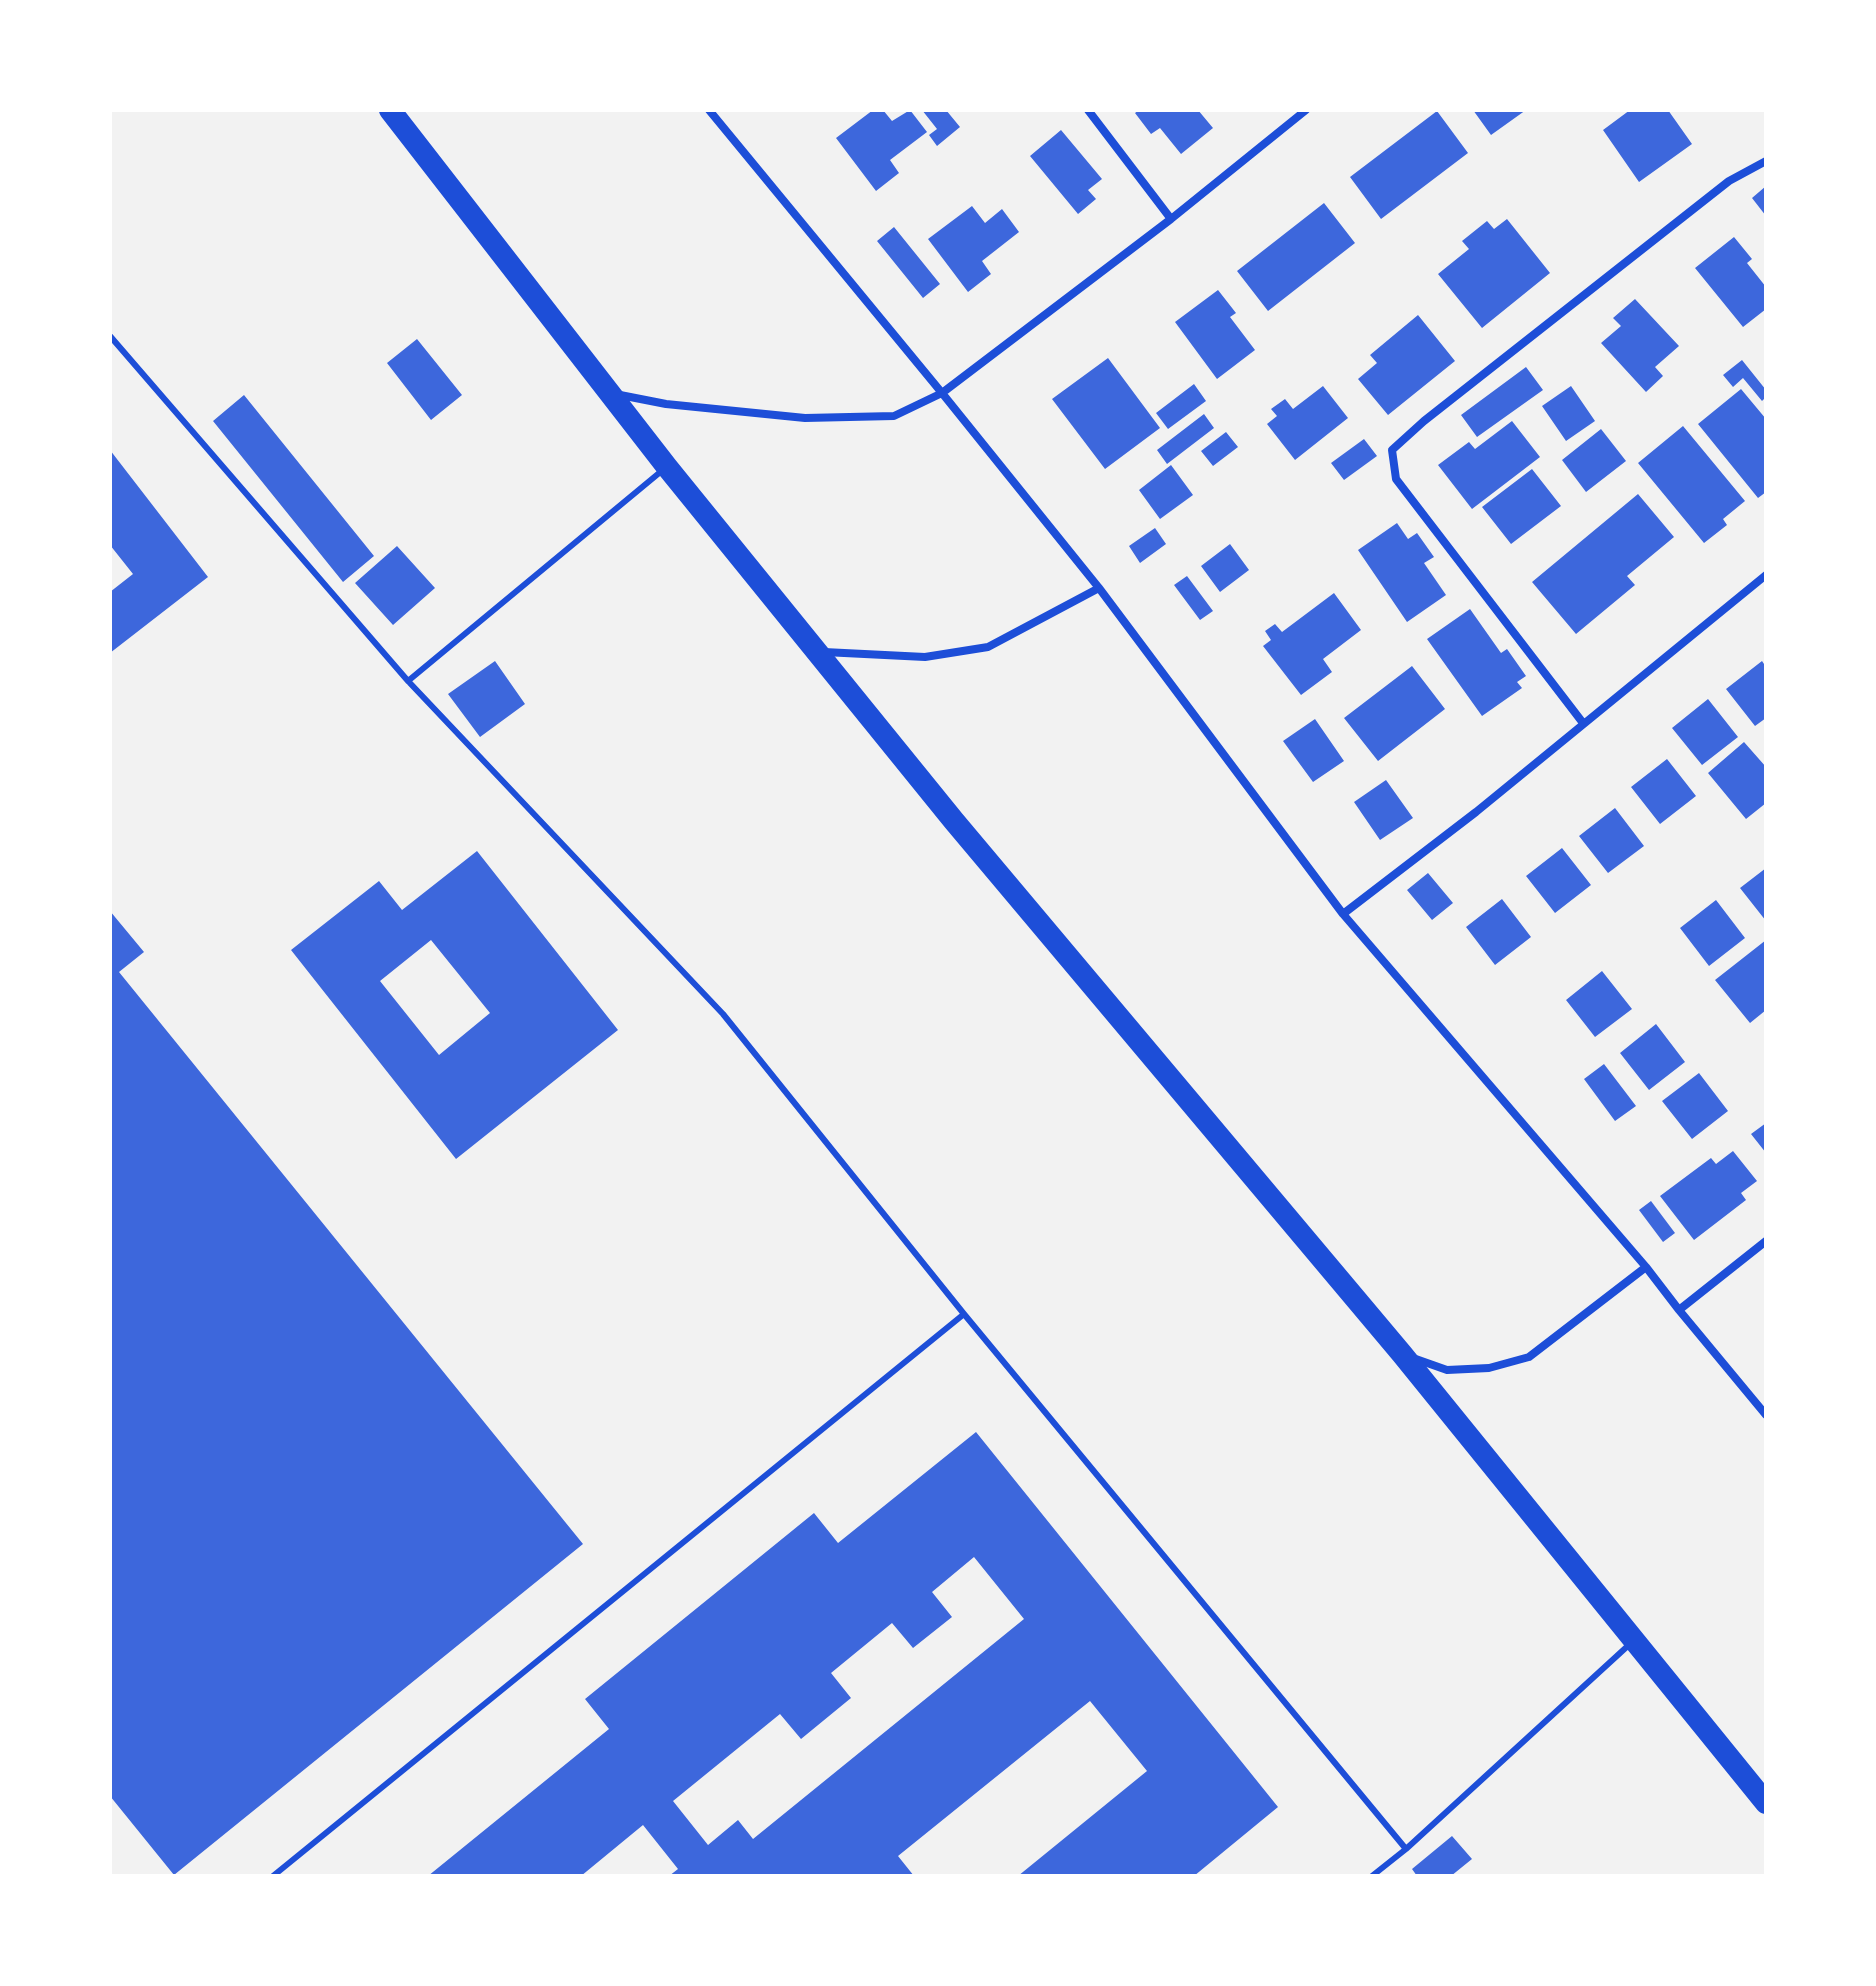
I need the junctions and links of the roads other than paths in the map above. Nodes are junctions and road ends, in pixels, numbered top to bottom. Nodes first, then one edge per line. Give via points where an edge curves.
1 (390, 110) edge
2 (709, 110) edge
3 (1088, 110) edge
4 (1306, 110) edge
5 (1766, 161) edge
6 (1171, 219) junction
7 (110, 336) edge
8 (611, 393) junction
9 (942, 393) junction
10 (667, 467) junction
11 (1766, 575) edge
12 (1099, 588) junction
13 (819, 651) junction
14 (408, 681) junction
15 (1583, 723) junction
16 (1343, 914) junction
17 (1766, 1241) edge
18 (1646, 1267) junction
19 (1679, 1310) junction
20 (964, 1314) junction
21 (1402, 1354) junction
22 (1766, 1415) edge
23 (1634, 1641) junction
24 (1766, 1803) edge
25 (1406, 1849) junction
26 (273, 1876) edge
27 (1372, 1876) edge

1 - 8 highway
2 - 9 street
3 - 6 street
4 - 6 street
5 - 15 street via 1729,181 1392,450 1396,479
6 - 9 street
7 - 14 lane
8 - 9 street via 805,418 894,416
8 - 10 highway
9 - 12 street
10 - 13 highway
10 - 14 lane
11 - 15 street
12 - 13 street via 988,647 925,657
12 - 16 street
13 - 21 highway via 954,821
14 - 20 lane via 723,1014
15 - 16 street
16 - 18 street
17 - 19 street
18 - 19 street
18 - 21 street via 1529,1357 1489,1368 1447,1370
19 - 22 street
20 - 25 lane
20 - 26 lane
21 - 23 highway
23 - 24 highway
23 - 25 lane
25 - 27 lane

